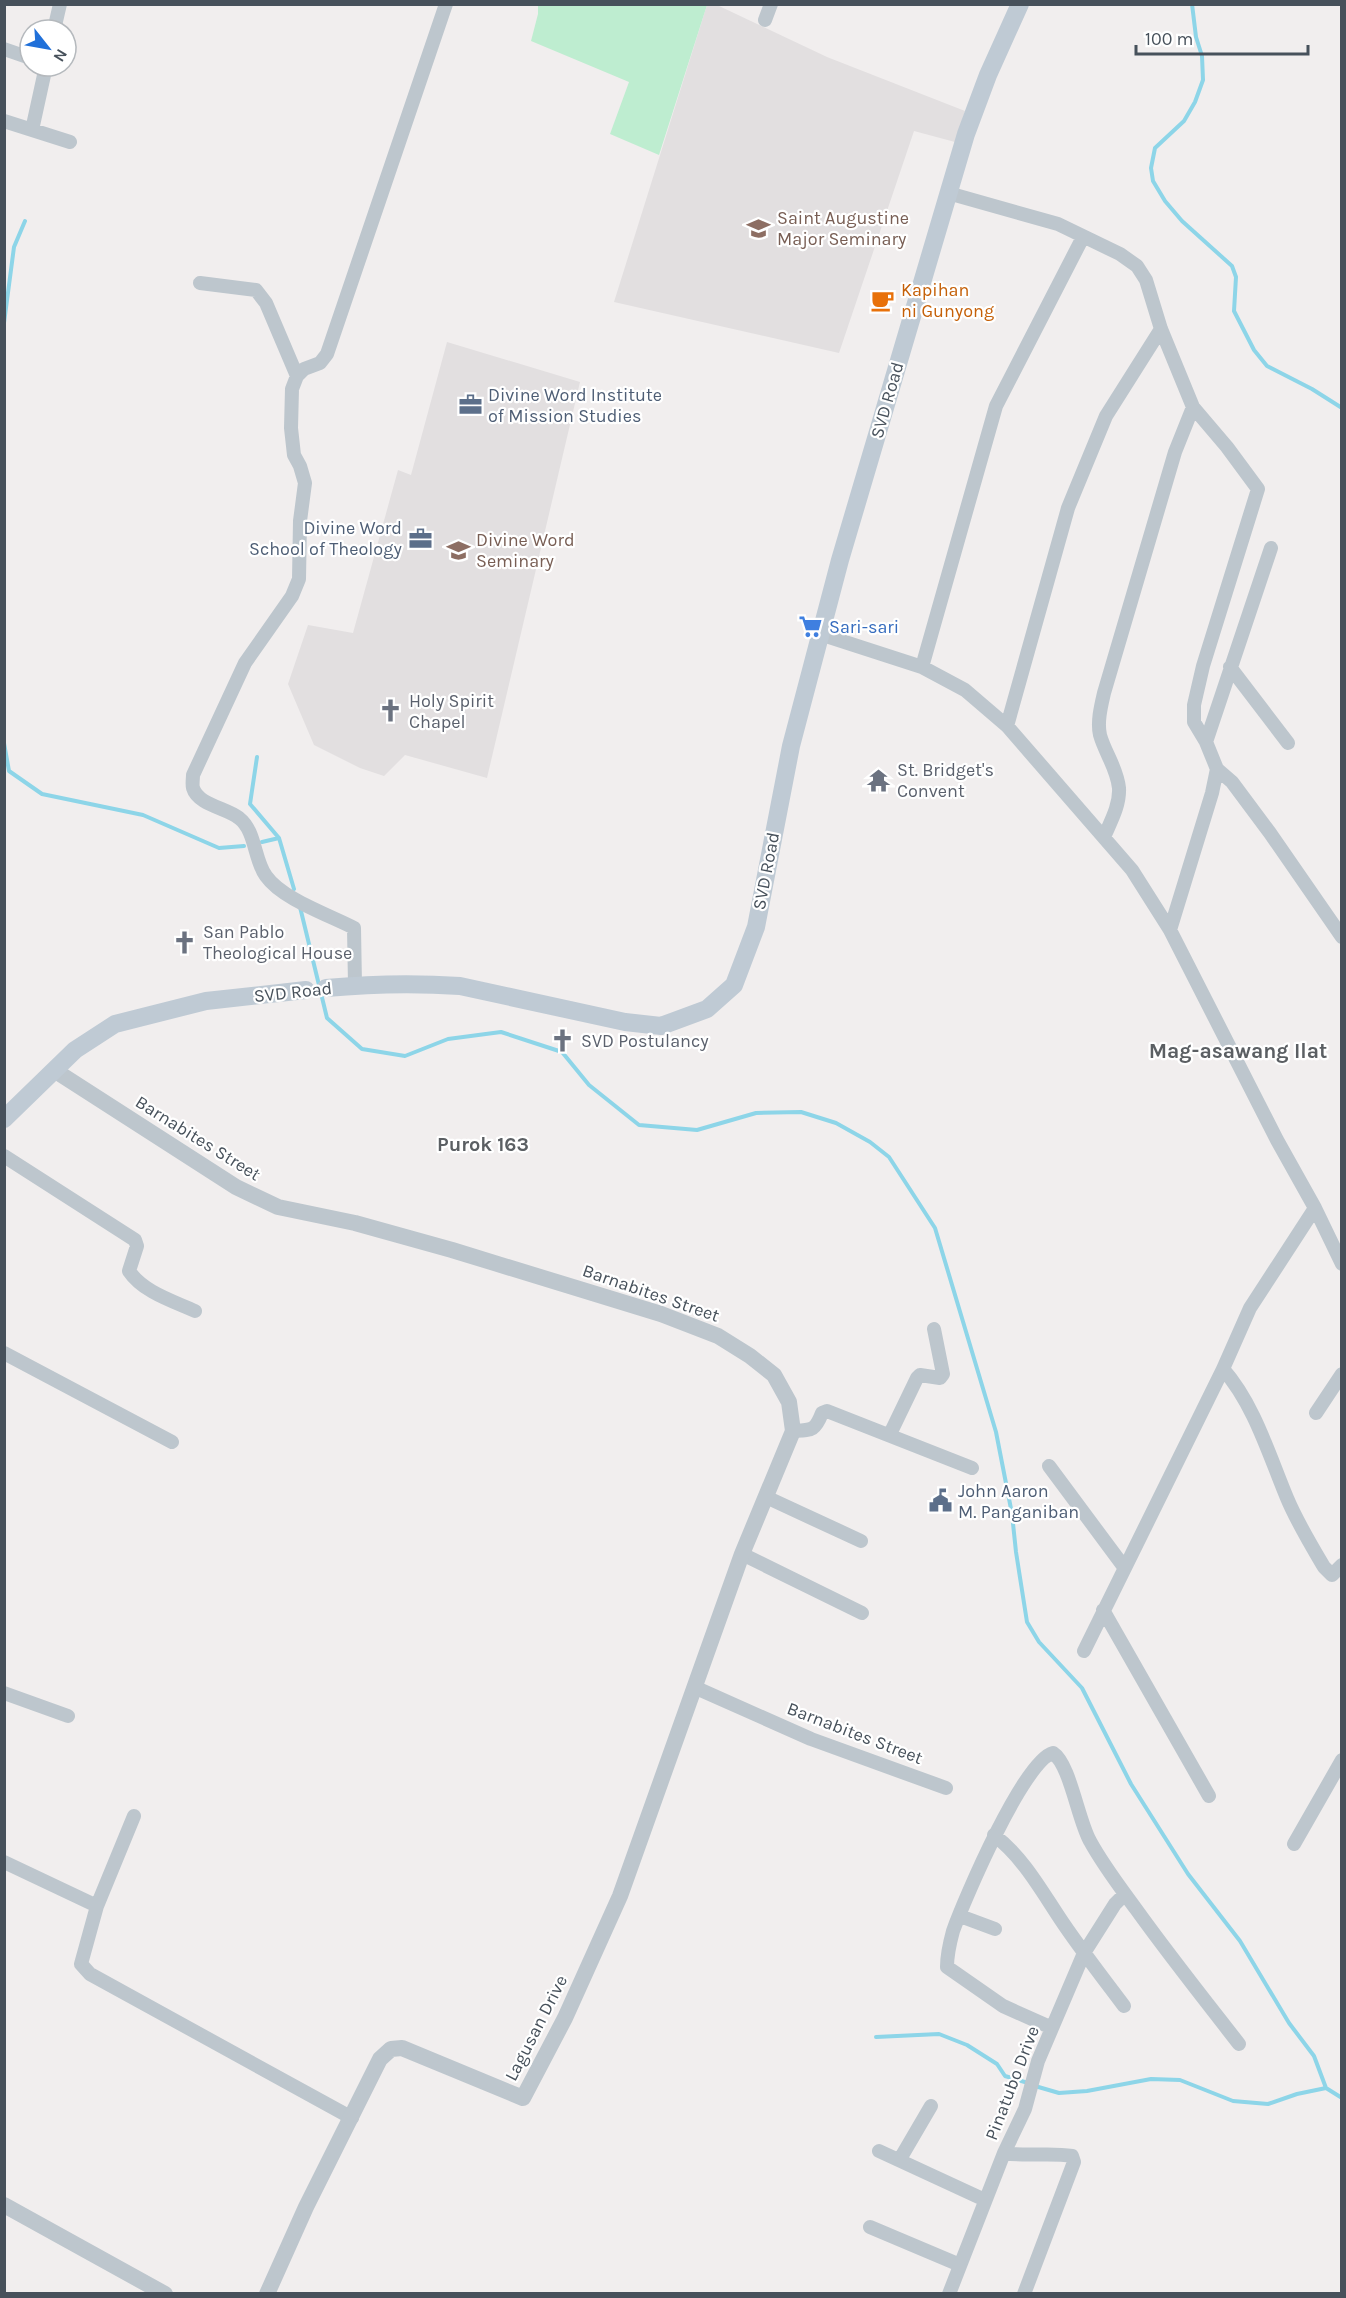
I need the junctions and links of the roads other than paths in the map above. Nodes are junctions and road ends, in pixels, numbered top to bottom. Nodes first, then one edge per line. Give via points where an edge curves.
1 (446, 4) edge
2 (771, 4) edge
3 (1020, 4) edge
4 (765, 20) dead end
5 (43, 78) edge
6 (4, 121) edge
7 (32, 130) junction
8 (70, 142) dead end
9 (948, 193) junction
10 (1083, 237) junction
11 (200, 284) dead end
12 (1161, 329) junction
13 (297, 376) junction
14 (1193, 407) junction
15 (1271, 548) dead end
16 (820, 634) junction
17 (922, 667) junction
18 (1230, 667) junction
19 (1007, 726) junction
20 (1206, 742) junction
21 (1288, 742) dead end
22 (1217, 770) junction
23 (1104, 837) junction
24 (1170, 930) junction
25 (1341, 937) edge
26 (355, 985) junction
27 (326, 988) joint
28 (306, 990) joint
29 (54, 1070) junction
30 (6, 1115) edge
31 (4, 1156) edge
32 (1315, 1208) junction
33 (1341, 1264) edge
34 (195, 1311) dead end
35 (934, 1329) dead end
36 (4, 1353) edge
37 (1223, 1369) junction
38 (1341, 1374) edge
39 (1316, 1413) dead end
40 (793, 1431) junction
41 (890, 1434) junction
42 (172, 1442) dead end
43 (1049, 1466) dead end
44 (972, 1468) dead end
45 (766, 1497) junction
46 (861, 1541) dead end
47 (742, 1554) junction
48 (1341, 1565) edge
49 (1124, 1567) junction
50 (1103, 1610) junction
51 (862, 1613) dead end
52 (1083, 1651) dead end
53 (694, 1687) junction
54 (4, 1693) edge
55 (68, 1716) dead end
56 (1341, 1760) edge
57 (946, 1788) dead end
58 (1209, 1796) dead end
59 (134, 1816) dead end
60 (994, 1834) junction
61 (1294, 1844) dead end
62 (4, 1862) edge
63 (1125, 1894) junction
64 (97, 1906) junction
65 (960, 1916) junction
66 (995, 1929) dead end
67 (1084, 1953) junction
68 (1124, 2006) dead end
69 (1052, 2028) junction
70 (1239, 2044) dead end
71 (931, 2106) dead end
72 (352, 2118) junction
73 (879, 2151) dead end
74 (1005, 2153) junction
75 (900, 2159) junction
76 (985, 2200) junction
77 (4, 2205) edge
78 (870, 2227) dead end
79 (960, 2265) junction
80 (165, 2294) edge
81 (267, 2294) edge
82 (949, 2294) edge
83 (1024, 2294) edge

1 - 13 street via 327,354 320,363
2 - 4 street
3 - 9 main road, SVD Road via 988,75
5 - 7 street
6 - 7 street
7 - 8 street
9 - 10 street via 1058,224
9 - 16 main road, SVD Road
10 - 12 street via 1137,266 1146,280
10 - 17 street via 996,406
11 - 13 street via 256,290 266,303
12 - 14 street
12 - 19 street via 1106,416 1068,508
13 - 26 street via 292,389 291,428 294,455 305,483 299,579 292,596 245,663 193,774 193,789 201,798 239,817 265,876 275,885 354,928
14 - 20 street via 1258,489 1194,705 1194,722
14 - 23 street via 1172,462 1104,693 1100,734 1119,789 1117,807
15 - 18 street
16 - 17 street
16 - 26 main road, SVD Road via 791,746 756,927 734,985 707,1009 661,1026 460,987
17 - 19 street via 965,690
18 - 20 street
18 - 21 street
19 - 23 street
20 - 22 street
22 - 24 street
22 - 25 street via 1232,782 1270,833
23 - 24 street via 1132,870
24 - 32 street
26 - 27 main road, SVD Road
27 - 28 street, SVD Road
28 - 29 main road, SVD Road via 206,1001 115,1024 86,1041
29 - 30 main road, SVD Road
29 - 40 street, Barnabites Street via 236,1187 278,1207 452,1250 661,1314 718,1336 774,1375 789,1402
31 - 34 street via 135,1240 137,1246 129,1271 133,1277 163,1297
32 - 33 street
32 - 37 street via 1250,1308
35 - 41 street via 943,1374 940,1378 917,1378
36 - 42 street
37 - 48 street via 1233,1380 1269,1450 1287,1499 1328,1574 1332,1575
37 - 49 street
38 - 39 street
40 - 41 street via 811,1430 827,1411
40 - 45 street
41 - 44 street
43 - 49 street
45 - 46 street
45 - 47 street
47 - 51 street
47 - 53 street
49 - 50 street
50 - 52 street
50 - 58 street
53 - 57 street, Barnabites Street via 811,1739
53 - 72 street, Lagusan Drive via 620,1896 565,2018 523,2098 402,2048 391,2049 380,2059
54 - 55 street
56 - 61 street
59 - 64 street
60 - 63 street via 1033,1772 1053,1753 1066,1772 1095,1851
60 - 65 street
60 - 67 street via 1011,1847 1027,1868
62 - 64 street
63 - 67 street, Pinatubo Drive
63 - 70 street
64 - 72 street via 81,1964 90,1974
65 - 66 street
65 - 69 street via 953,1931 947,1967 1003,2006
67 - 68 street
67 - 69 street, Pinatubo Drive
69 - 74 street, Pinatubo Drive via 1025,2109
71 - 75 street
72 - 81 street, Lagusan Drive
73 - 75 street
74 - 76 street, Pinatubo Drive
74 - 83 street via 1057,2154 1072,2156 1074,2162
75 - 76 street
76 - 79 street, Pinatubo Drive
77 - 80 street
78 - 79 street
79 - 82 street, Pinatubo Drive

